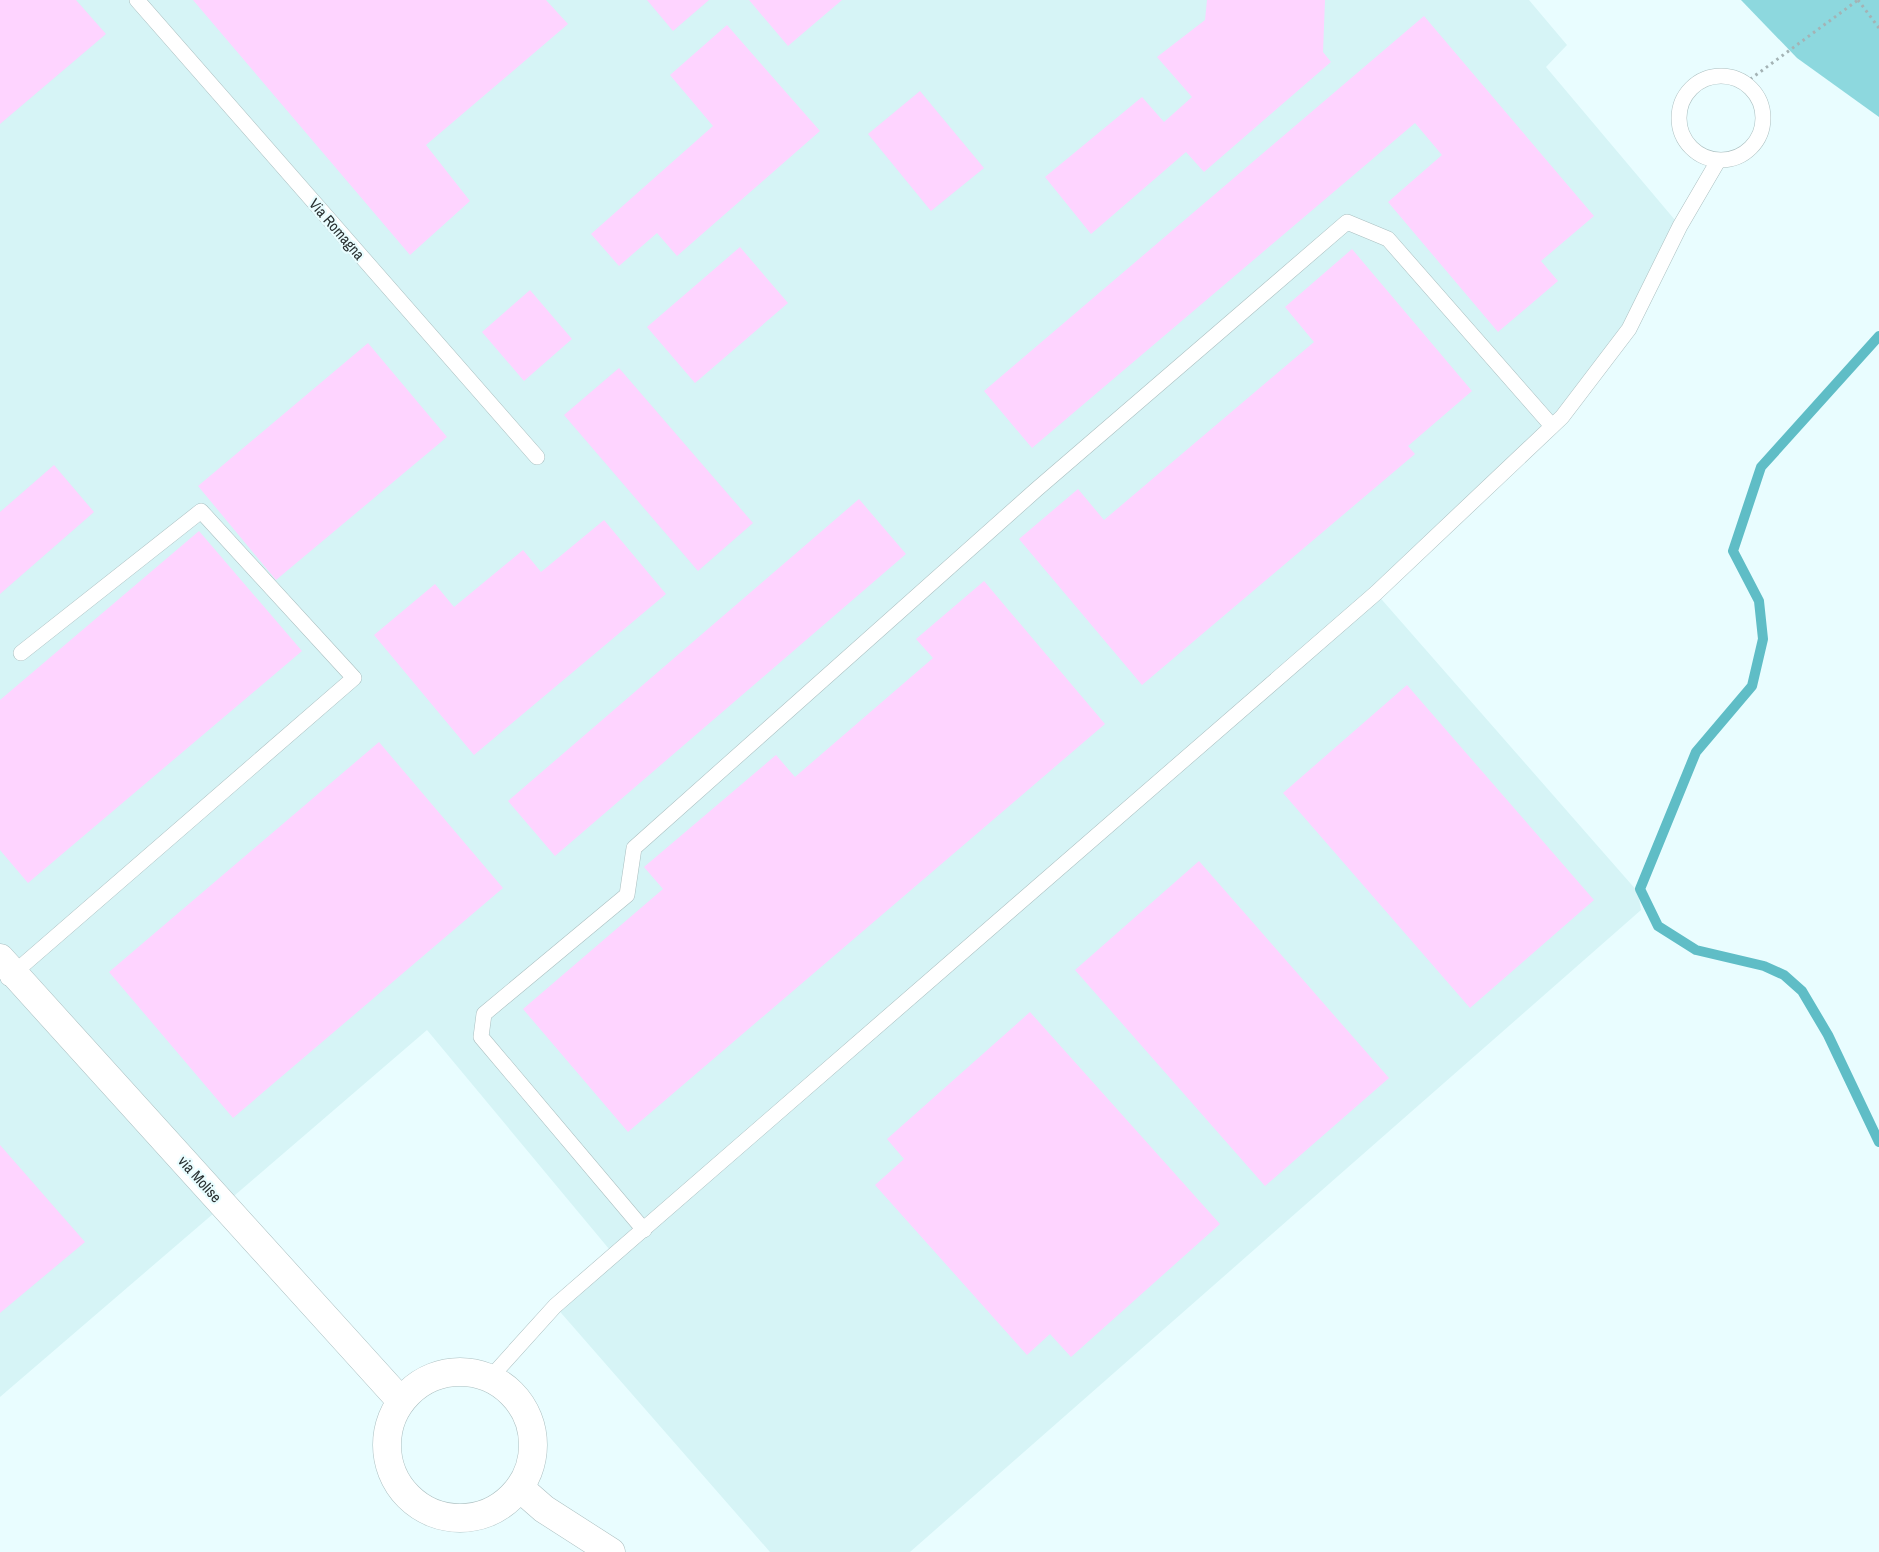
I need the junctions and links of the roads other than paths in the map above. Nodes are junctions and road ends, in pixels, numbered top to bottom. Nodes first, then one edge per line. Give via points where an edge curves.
1 (137, 0) edge
2 (1718, 161) junction
3 (1552, 426) junction
4 (537, 457) dead end
5 (21, 653) dead end
6 (6, 971) edge
7 (644, 1230) junction
8 (490, 1378) junction
9 (401, 1401) junction
10 (520, 1488) junction
11 (611, 1552) edge

1 - 4 lane, Via Romagna
2 - 2 lane via 1692,150 1678,125 1681,104 1693,86 1705,78 1719,76 1745,83 1756,93 1763,119 1761,133 1754,145 1731,160
2 - 3 lane via 1680,226 1629,329
3 - 7 lane via 1391,580
3 - 7 lane via 1388,239 1347,222 1037,489 634,848 627,896 484,1014 481,1037
5 - 6 lane via 202,511 354,678
6 - 9 main road, via Molise
7 - 8 lane via 554,1306
8 - 9 main road via 466,1372 442,1373 419,1384
8 - 10 main road via 508,1390 522,1406 531,1426 534,1448 530,1469
9 - 10 main road via 390,1421 386,1444 390,1467 400,1488 416,1505 437,1515 460,1519 476,1517 504,1505
10 - 11 main road via 544,1508

